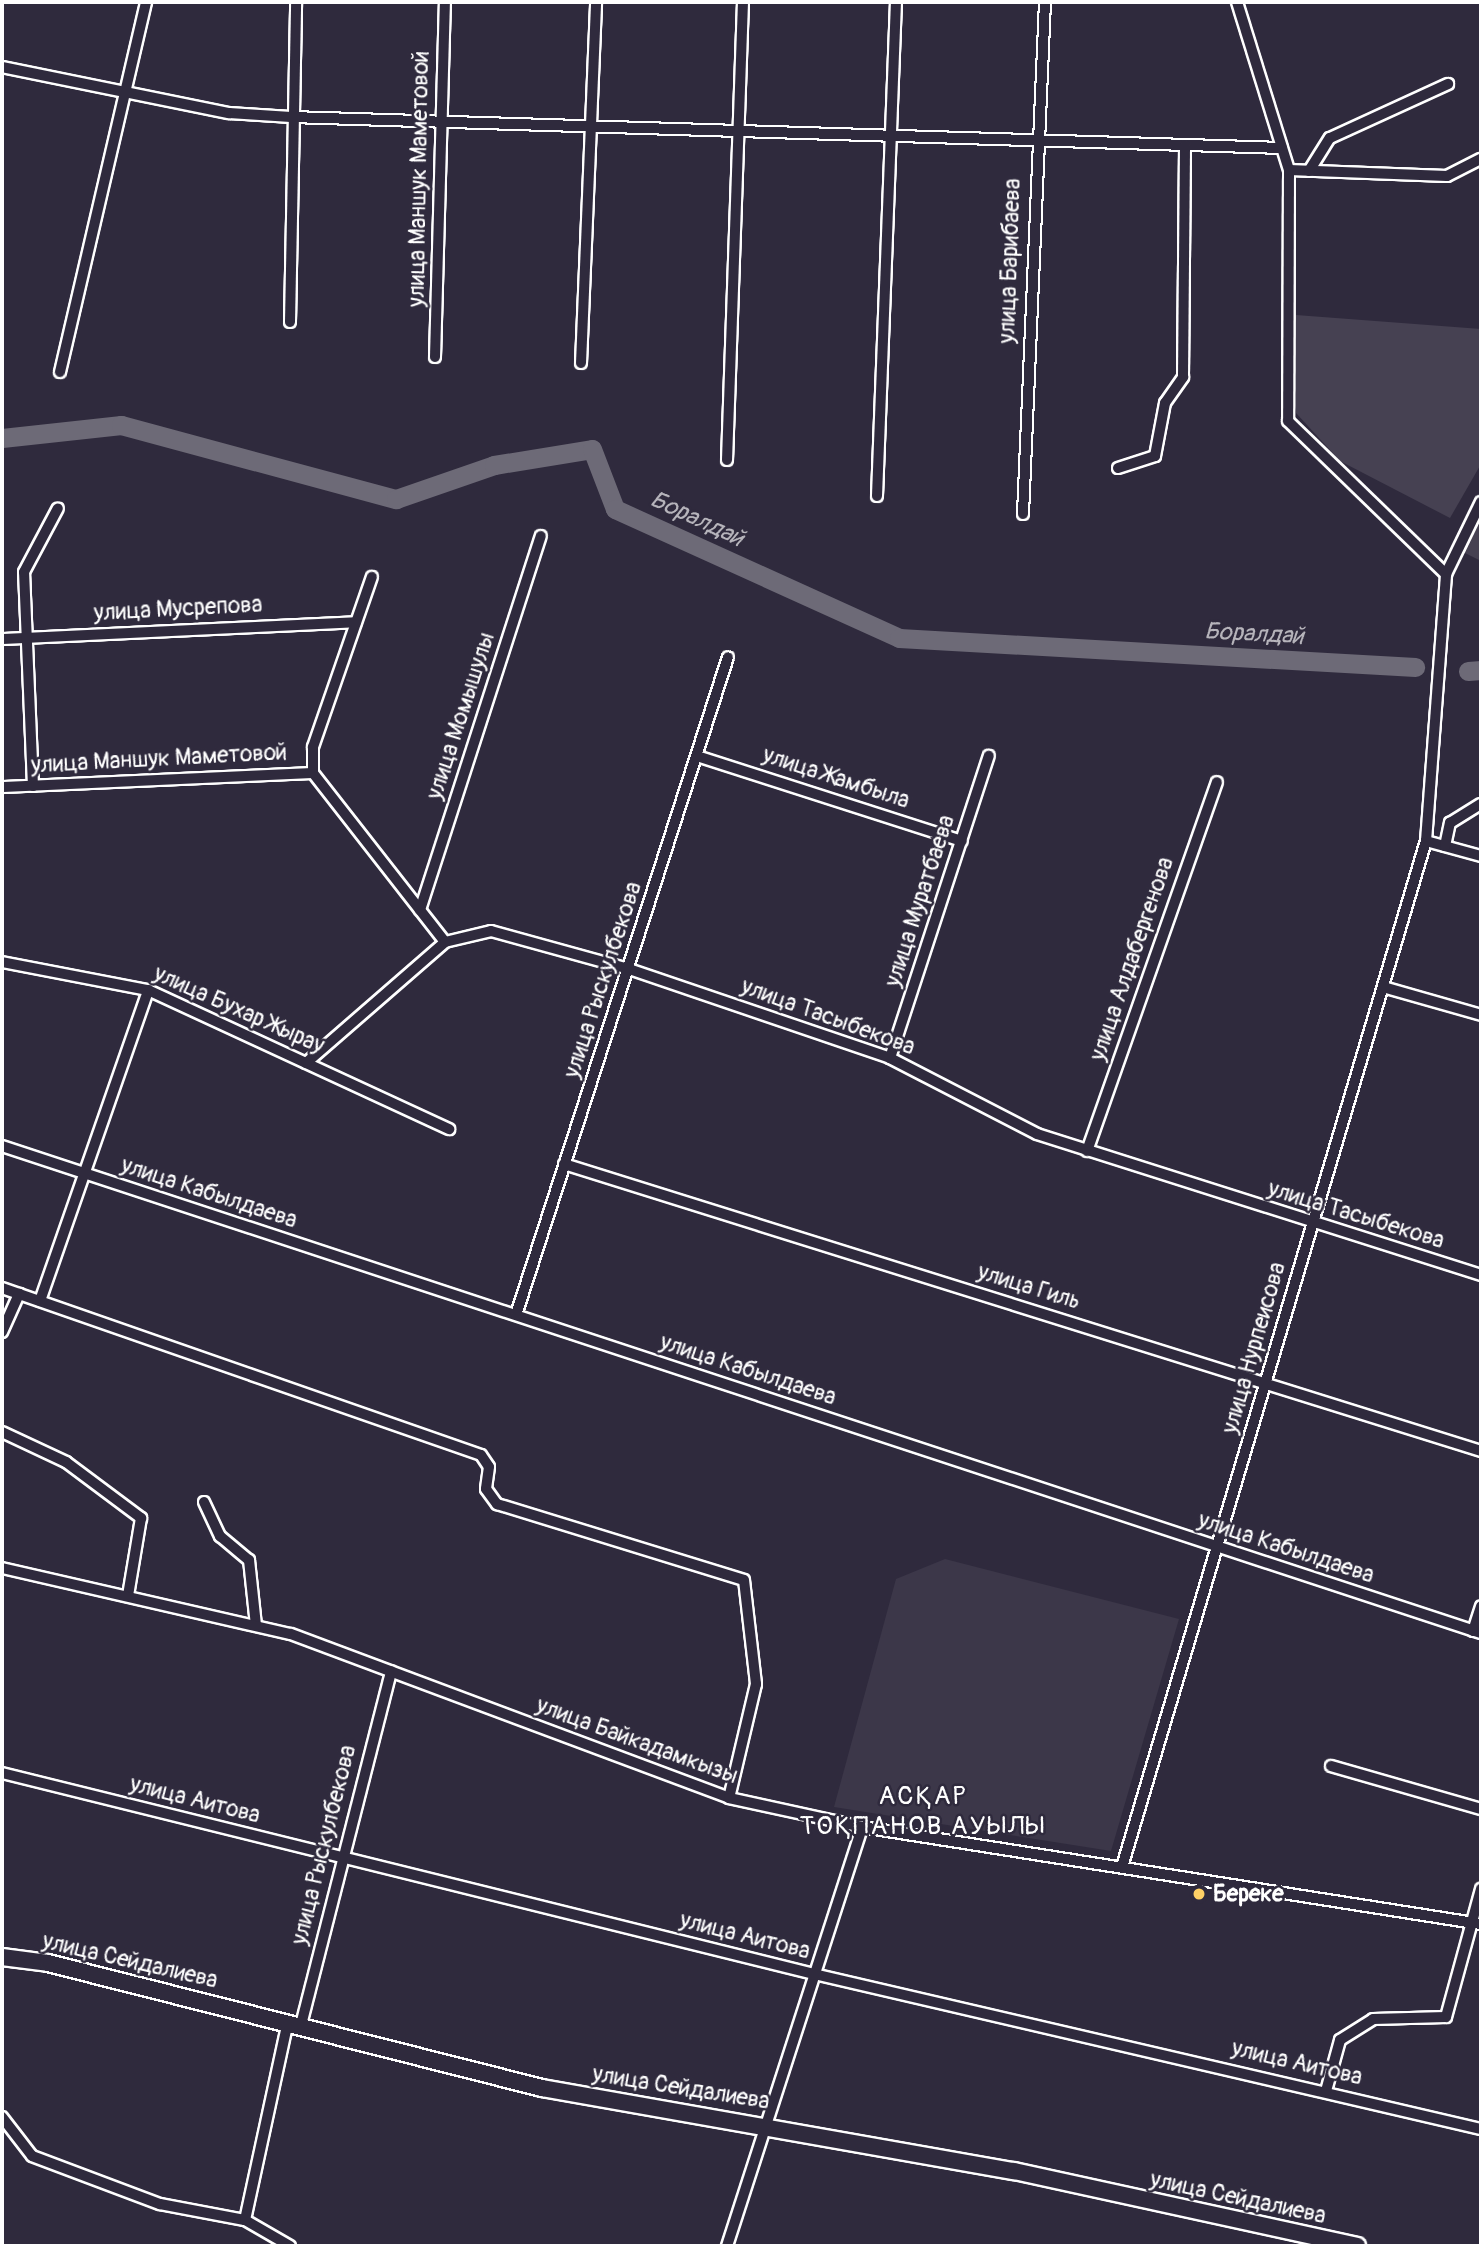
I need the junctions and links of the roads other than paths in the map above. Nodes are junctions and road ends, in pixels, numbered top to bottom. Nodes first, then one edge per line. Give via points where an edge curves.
1 (146, 2) edge
2 (296, 2) edge
3 (445, 2) edge
4 (596, 2) edge
5 (743, 2) edge
6 (896, 2) edge
7 (1237, 2) edge
8 (1046, 5) edge
9 (2, 67) edge
10 (1448, 84) dead end
11 (123, 94) junction
12 (291, 117) junction
13 (440, 122) junction
14 (589, 127) junction
15 (738, 128) junction
16 (890, 136) junction
17 (1035, 141) junction
18 (1185, 145) junction
19 (1282, 148) junction
20 (1481, 159) edge
21 (1289, 170) junction
22 (1308, 171) junction
23 (289, 321) dead end
24 (435, 357) dead end
25 (581, 363) dead end
26 (60, 372) dead end
27 (727, 460) dead end
28 (1118, 468) dead end
29 (877, 496) dead end
30 (1481, 502) edge
31 (58, 508) dead end
32 (1023, 514) dead end
33 (541, 536) dead end
34 (1446, 574) junction
35 (372, 577) dead end
36 (356, 622) junction
37 (27, 638) junction
38 (2, 639) edge
39 (728, 657) dead end
40 (697, 756) junction
41 (989, 756) dead end
42 (313, 773) junction
43 (1217, 782) dead end
44 (33, 786) junction
45 (2, 787) edge
46 (1481, 804) edge
47 (962, 841) junction
48 (1426, 841) junction
49 (1446, 846) junction
50 (1481, 856) edge
51 (420, 910) junction
52 (445, 942) junction
53 (2, 962) edge
54 (629, 969) junction
55 (1383, 987) junction
56 (148, 990) junction
57 (1481, 1015) edge
58 (890, 1058) junction
59 (306, 1063) junction
60 (449, 1129) dead end
61 (2, 1146) edge
62 (1087, 1151) junction
63 (564, 1164) junction
64 (85, 1174) junction
65 (1312, 1225) junction
66 (1481, 1275) edge
67 (2, 1289) edge
68 (19, 1294) junction
69 (40, 1301) junction
70 (516, 1314) junction
71 (2, 1332) edge
72 (1266, 1382) junction
73 (2, 1432) edge
74 (1481, 1451) edge
75 (204, 1502) dead end
76 (1217, 1548) junction
77 (2, 1568) edge
78 (128, 1596) junction
79 (1481, 1606) edge
80 (256, 1626) junction
81 (1477, 1632) edge
82 (391, 1671) junction
83 (1331, 1766) dead end
84 (2, 1773) edge
85 (729, 1798) junction
86 (1481, 1809) edge
87 (862, 1827) junction
88 (340, 1859) junction
89 (1122, 1867) junction
90 (1481, 1889) edge
91 (1475, 1923) edge
92 (2, 1957) edge
93 (814, 1974) junction
94 (293, 2028) junction
95 (1326, 2091) junction
96 (2, 2117) edge
97 (765, 2124) junction
98 (1481, 2129) edge
99 (245, 2220) junction
100 (290, 2246) edge
101 (727, 2246) edge
102 (1357, 2246) edge

1 - 11 street
2 - 12 street
3 - 13 street, улица Маншук Маметовой
4 - 14 street
5 - 15 street
6 - 16 street
7 - 19 street
8 - 17 street, улица Барибаева
9 - 11 street
10 - 22 street via 1330,138
11 - 12 street
11 - 26 street
12 - 13 street
12 - 23 street
13 - 14 street
13 - 24 street, улица Маншук Маметовой
14 - 15 street
14 - 25 street
15 - 16 street
15 - 27 street
16 - 17 street
16 - 29 street
17 - 18 street
17 - 32 street, улица Барибаева
18 - 19 street
18 - 28 street via 1183,377 1166,403 1155,456
19 - 21 street
20 - 22 street via 1447,176
21 - 22 street
21 - 34 street via 1288,421
30 - 34 street
31 - 37 street via 24,572
33 - 51 street, улица Момышулы
34 - 48 street, улица Нурпеисова
35 - 36 street
36 - 37 street, улица Мусрепова
36 - 42 street via 313,747
37 - 38 street, улица Мусрепова
37 - 44 street
39 - 40 street, улица Рыскулбекова
40 - 47 street, улица Жамбыла
40 - 54 street, улица Рыскулбекова
41 - 47 street, улица Муратбаева
42 - 44 street, улица Маншук Маметовой
42 - 51 street, улица Маншук Маметовой
43 - 62 street, улица Алдабергенова
44 - 45 street, улица Маншук Маметовой
46 - 49 street via 1450,823
47 - 58 street, улица Муратбаева
48 - 49 street
48 - 55 street, улица Нурпеисова
49 - 50 street
51 - 52 street, улица Маншук Маметовой
52 - 54 street, улица Тасыбекова via 491,931
52 - 59 street, улица Тасыбекова
53 - 56 street, улица Бухар Жырау
54 - 58 street, улица Тасыбекова
54 - 63 street, улица Рыскулбекова
55 - 57 street
55 - 65 street, улица Нурпеисова
56 - 59 street, улица Бухар Жырау
56 - 64 street
58 - 62 street, улица Тасыбекова via 1037,1133
59 - 60 street, улица Бухар Жырау
61 - 64 street, улица Кабылдаева
62 - 65 street, улица Тасыбекова
63 - 70 street, улица Рыскулбекова
63 - 72 street, улица Гиль
64 - 69 street
64 - 70 street, улица Кабылдаева
65 - 66 street, улица Тасыбекова
65 - 72 street, улица Нурпеисова
67 - 68 street
68 - 69 street
68 - 71 street
69 - 85 street via 481,1455 489,1467 486,1489 497,1504 744,1580 756,1684
70 - 76 street, улица Кабылдаева
72 - 74 street, улица Гиль
72 - 76 street, улица Нурпеисова
73 - 78 street via 66,1462 141,1518
75 - 80 street via 220,1536 249,1560
76 - 81 street, улица Кабылдаева
76 - 89 street, улица Нурпеисова
77 - 78 street, улица Байкадамкызы
78 - 80 street, улица Байкадамкызы
79 - 81 street
80 - 82 street, улица Байкадамкызы
82 - 85 street, улица Байкадамкызы
82 - 88 street, улица Рыскулбекова
83 - 86 street
84 - 88 street, улица Аитова
85 - 87 street, улица Байкадамкызы
87 - 89 street, улица Байкадамкызы
87 - 93 street
88 - 93 street, улица Аитова
88 - 94 street, улица Рыскулбекова
89 - 91 street, улица Байкадамкызы
90 - 91 street
91 - 95 street via 1446,2018 1373,2019 1340,2040
92 - 94 main road, улица Сейдалиева via 48,1963
93 - 95 street, улица Аитова
93 - 97 street
94 - 97 main road, улица Сейдалиева via 542,2088
94 - 99 street, улица Рыскулбекова
95 - 98 street, улица Аитова
96 - 99 street via 32,2156 160,2204
97 - 101 street
97 - 102 main road, улица Сейдалиева
99 - 100 street

